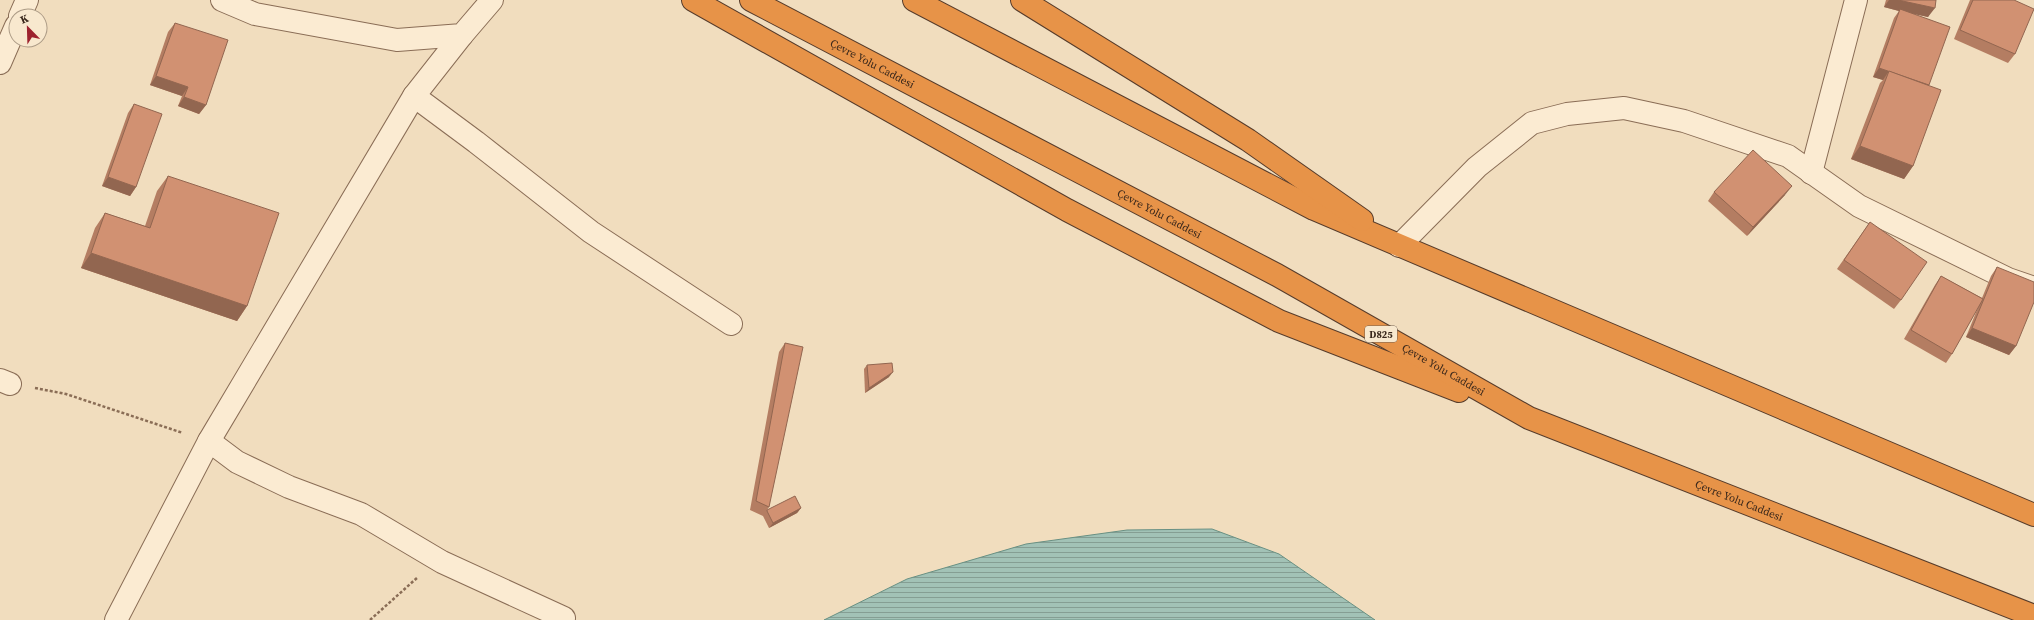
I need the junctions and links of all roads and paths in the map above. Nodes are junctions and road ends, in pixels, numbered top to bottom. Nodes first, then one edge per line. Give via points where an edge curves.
1 (222, 0) edge
2 (492, 0) edge
3 (693, 0) edge
4 (751, 0) edge
5 (914, 0) edge
6 (1022, 0) edge
7 (1856, 0) edge
8 (462, 34) junction
9 (8, 45) edge
10 (0, 64) edge
11 (414, 96) junction
12 (1811, 173) junction
13 (1399, 246) junction
14 (2034, 288) edge
15 (731, 324) dead end
16 (66, 394) dead end
17 (1529, 418) junction
18 (208, 441) junction
19 (2034, 515) edge
20 (437, 559) junction
21 (2034, 616) edge
22 (564, 618) dead end
23 (116, 620) edge
24 (370, 620) edge

1 - 8 street via 255,14 397,40
2 - 8 street
3 - 17 highway via 1067,210 1279,321
4 - 17 highway, Çevre Yolu Caddesi / D825 via 1277,275
5 - 13 highway via 1314,209
6 - 13 highway via 1248,140
7 - 12 street
8 - 11 street
9 - 10 street
11 - 15 street via 591,232
11 - 18 street
12 - 13 street via 1788,156 1684,121 1624,108 1567,114 1532,123 1477,167
12 - 14 street via 1859,206
13 - 19 highway
16 - 18 path
17 - 21 highway, Çevre Yolu Caddesi / D825
18 - 20 street via 238,462 289,487 361,514
18 - 23 street
20 - 22 street
20 - 24 path

